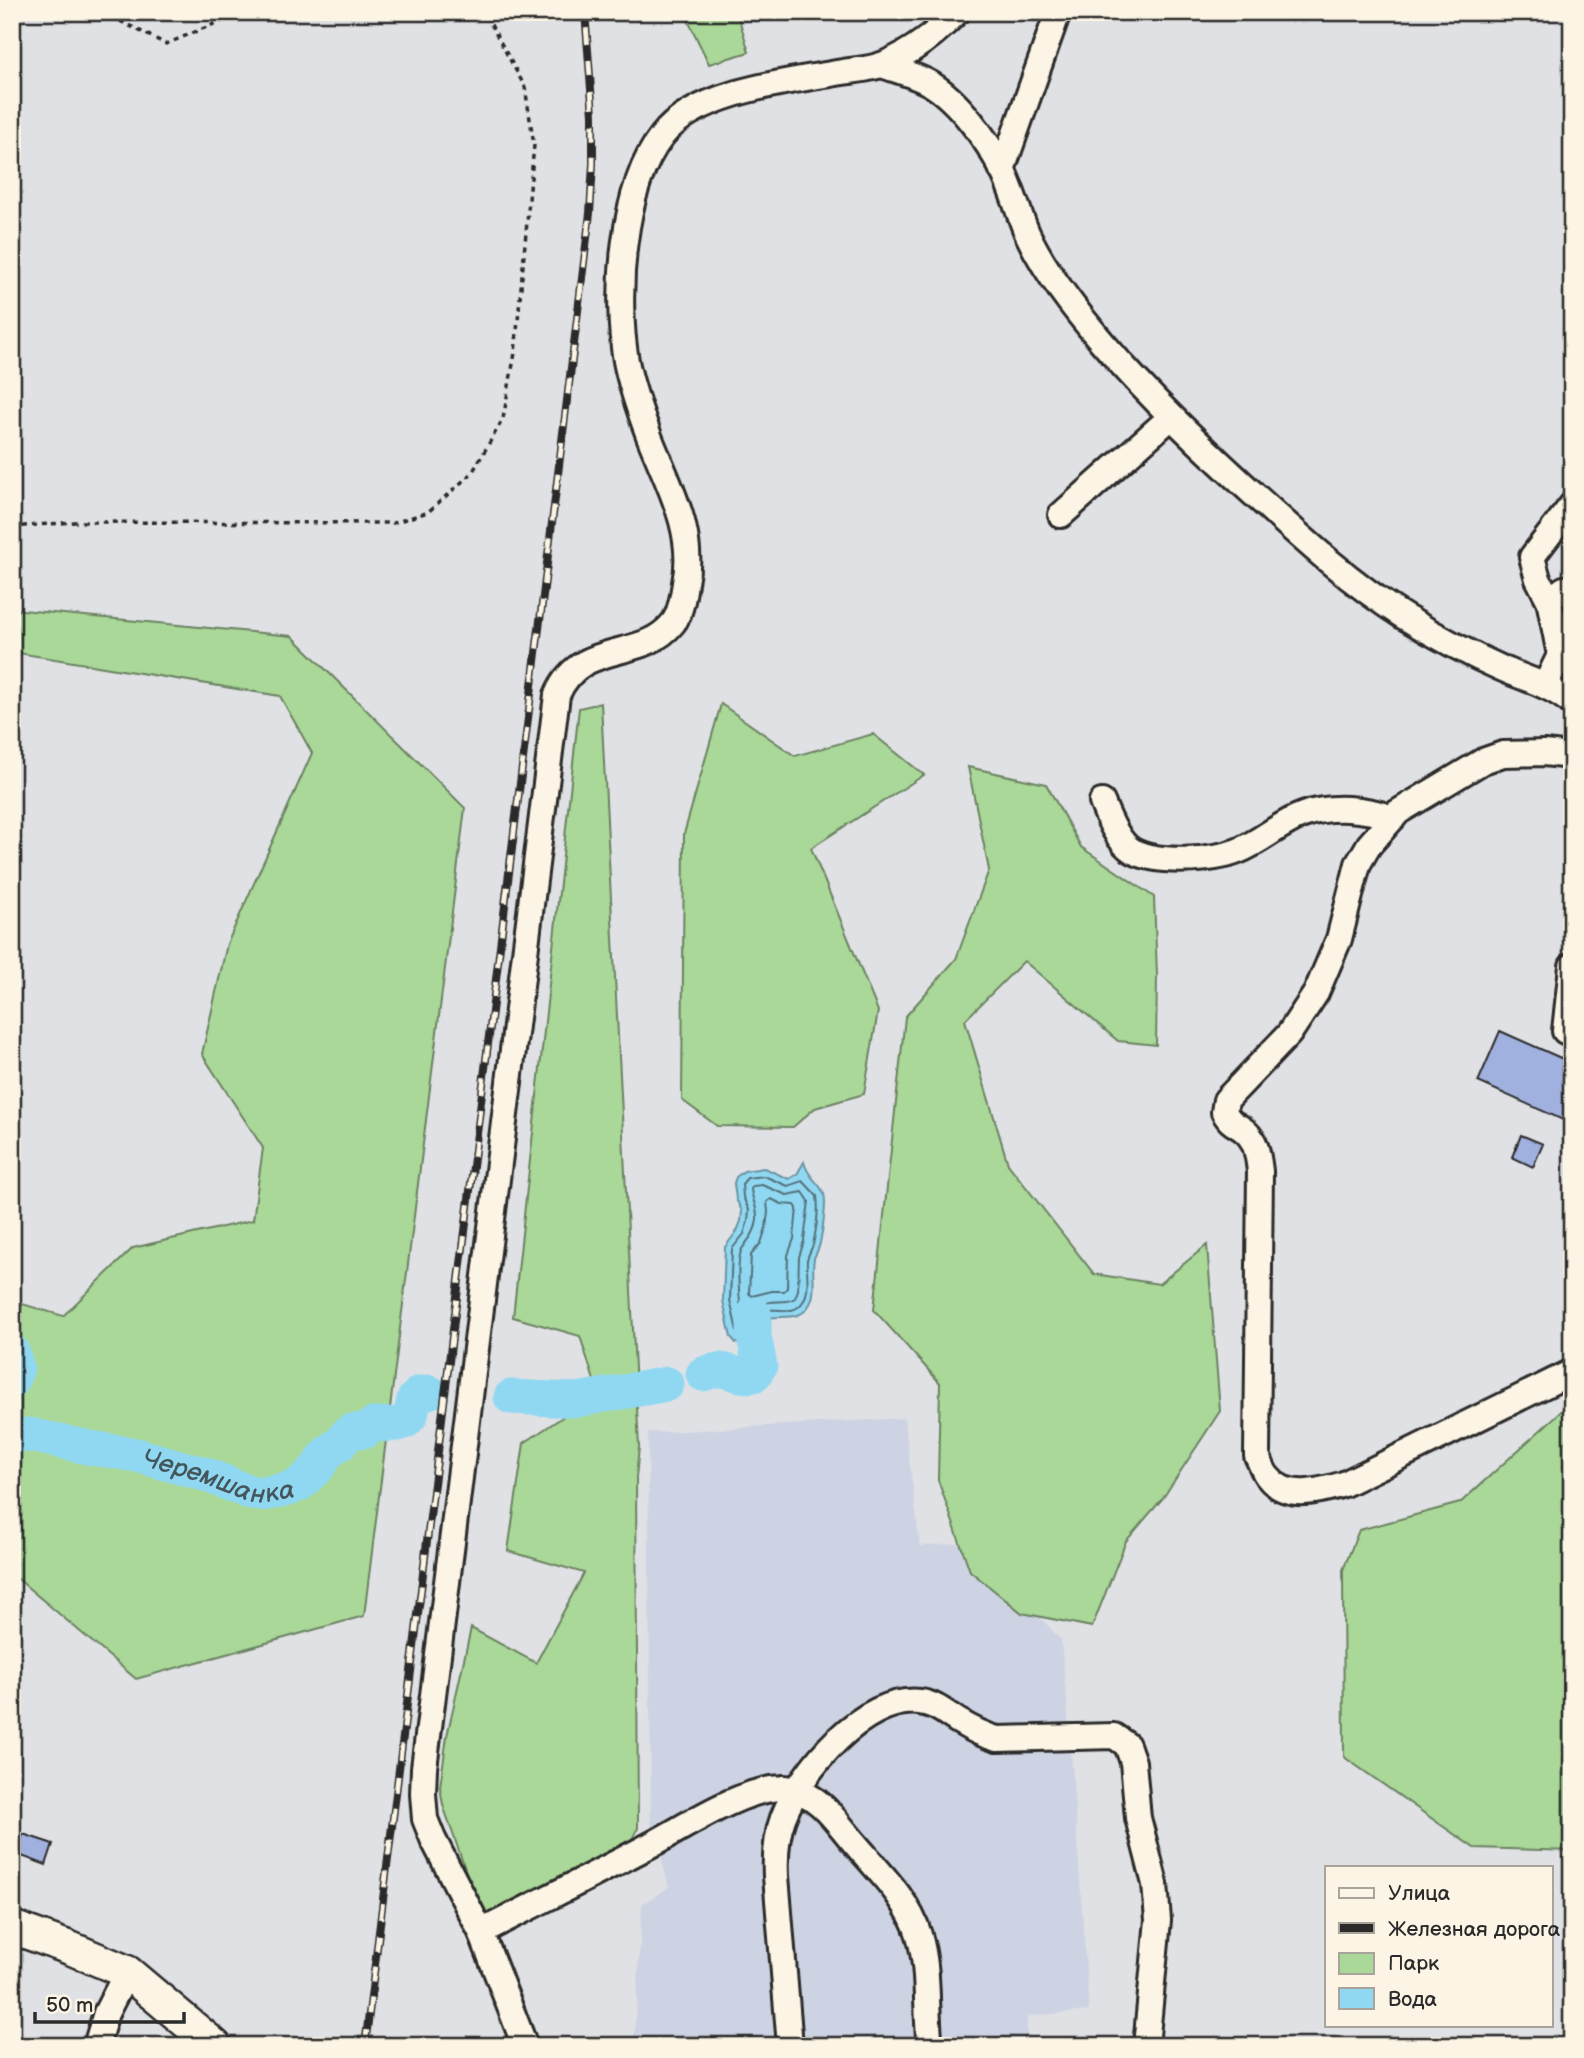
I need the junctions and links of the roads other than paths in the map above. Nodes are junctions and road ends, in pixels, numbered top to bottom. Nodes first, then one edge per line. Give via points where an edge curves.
1 (957, 12) edge
2 (1058, 12) edge
3 (882, 65) junction
4 (1002, 170) junction
5 (1171, 417) junction
6 (1572, 505) edge
7 (1061, 515) dead end
8 (1572, 588) edge
9 (1549, 600) junction
10 (1564, 696) edge
11 (1572, 756) edge
12 (1102, 802) dead end
13 (1393, 818) junction
14 (1572, 966) edge
15 (1565, 1031) dead end
16 (1572, 1372) edge
17 (797, 1790) junction
18 (12, 1927) edge
19 (481, 1932) junction
20 (127, 1972) junction
21 (96, 2046) edge
22 (215, 2046) edge
23 (525, 2046) edge
24 (790, 2046) edge
25 (930, 2046) edge
26 (1146, 2046) edge

1 - 3 street via 935,34
2 - 4 street
3 - 4 street via 933,85 955,104
3 - 19 street via 758,87 704,106 680,120 662,135 646,163 628,222 621,289 626,362 682,521 686,579 675,621 661,635 591,659 572,670 557,695 424,1768 425,1819
4 - 5 street via 1044,264 1110,352
5 - 7 street
5 - 10 street via 1298,535 1372,595 1465,651
6 - 9 street via 1532,557
8 - 9 street
9 - 10 street
11 - 13 street via 1493,757 1422,796
12 - 13 street via 1115,831 1131,850 1157,859 1212,858 1239,851 1304,815 1342,809
13 - 16 street via 1359,864 1339,939 1316,993 1289,1034 1226,1100 1224,1112 1230,1122 1249,1134 1260,1171 1257,1456 1268,1479 1283,1488 1319,1491 1344,1484
14 - 15 street
17 - 19 street via 786,1787 745,1797
17 - 24 street via 784,1816 775,1854
17 - 25 street via 830,1814 900,1897 914,1921 926,1965
17 - 26 street via 817,1761 858,1722 888,1707 917,1702 938,1707 982,1735 997,1739 1107,1736 1127,1745 1158,1920
18 - 20 main road
19 - 23 street
20 - 21 street via 106,2013
20 - 22 main road

